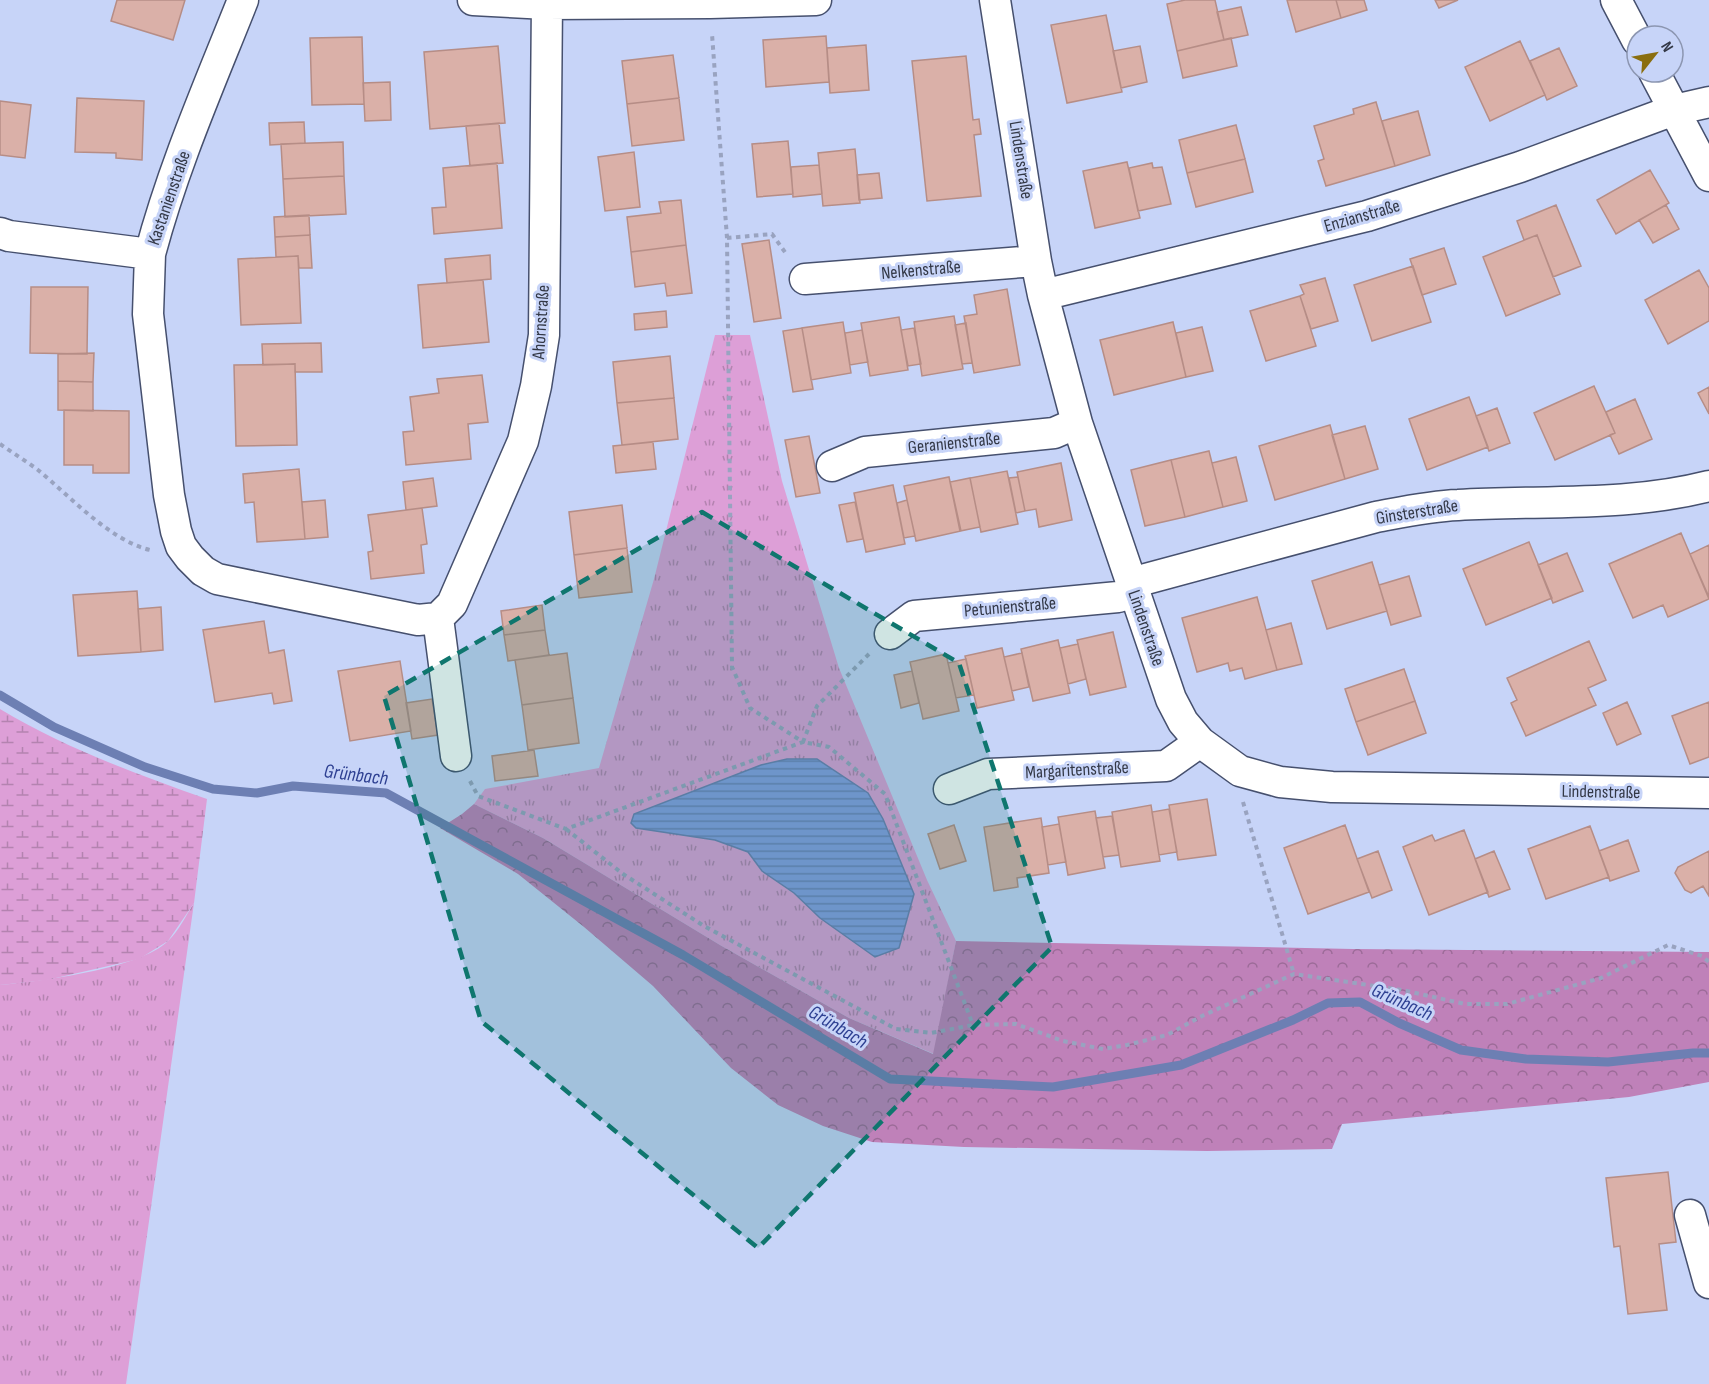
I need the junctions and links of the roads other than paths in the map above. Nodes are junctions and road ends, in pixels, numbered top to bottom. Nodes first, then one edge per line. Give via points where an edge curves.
1 (243, 0) edge
2 (473, 0) edge
3 (816, 0) edge
4 (995, 0) edge
5 (1616, 0) edge
6 (547, 2) edge
7 (1629, 24) edge
8 (1660, 84) edge
9 (1709, 102) edge
10 (1674, 110) junction
11 (1709, 176) edge
12 (0, 233) edge
13 (150, 254) junction
14 (1036, 261) junction
15 (805, 279) road end
16 (1043, 295) junction
17 (1077, 423) junction
18 (832, 466) dead end
19 (1709, 486) edge
20 (1133, 588) junction
21 (438, 618) junction
22 (890, 634) road end
23 (1200, 742) junction
24 (456, 756) road end
25 (949, 789) dead end
26 (1709, 793) edge
27 (1690, 1215) dead end
28 (1709, 1282) edge

1 - 13 street, Kastanienstraße via 193,126
2 - 6 street
3 - 6 street
4 - 14 street, Lindenstraße
5 - 7 street
6 - 21 street, Ahornstraße via 544,335 536,386 523,441 452,604
8 - 10 street
9 - 10 street, Enzianstraße
10 - 11 street
10 - 16 street, Enzianstraße via 1520,167 1367,216
12 - 13 street, Kastanienstraße
13 - 21 street via 148,314 169,495 181,546 203,571 217,579 418,620
14 - 15 street, Nelkenstraße
14 - 16 street, Lindenstraße
16 - 17 street, Lindenstraße
17 - 18 street, Geranienstraße via 1054,433 865,452
17 - 20 street, Lindenstraße
19 - 20 street, Ginsterstraße via 1638,499 1416,509 1376,517
20 - 22 street, Petunienstraße via 1118,597 914,616
20 - 23 street, Lindenstraße via 1171,699
21 - 24 street
23 - 25 street, Margaritenstraße via 1166,766 988,774
23 - 26 street, Lindenstraße via 1240,771 1280,782 1332,787
27 - 28 street

